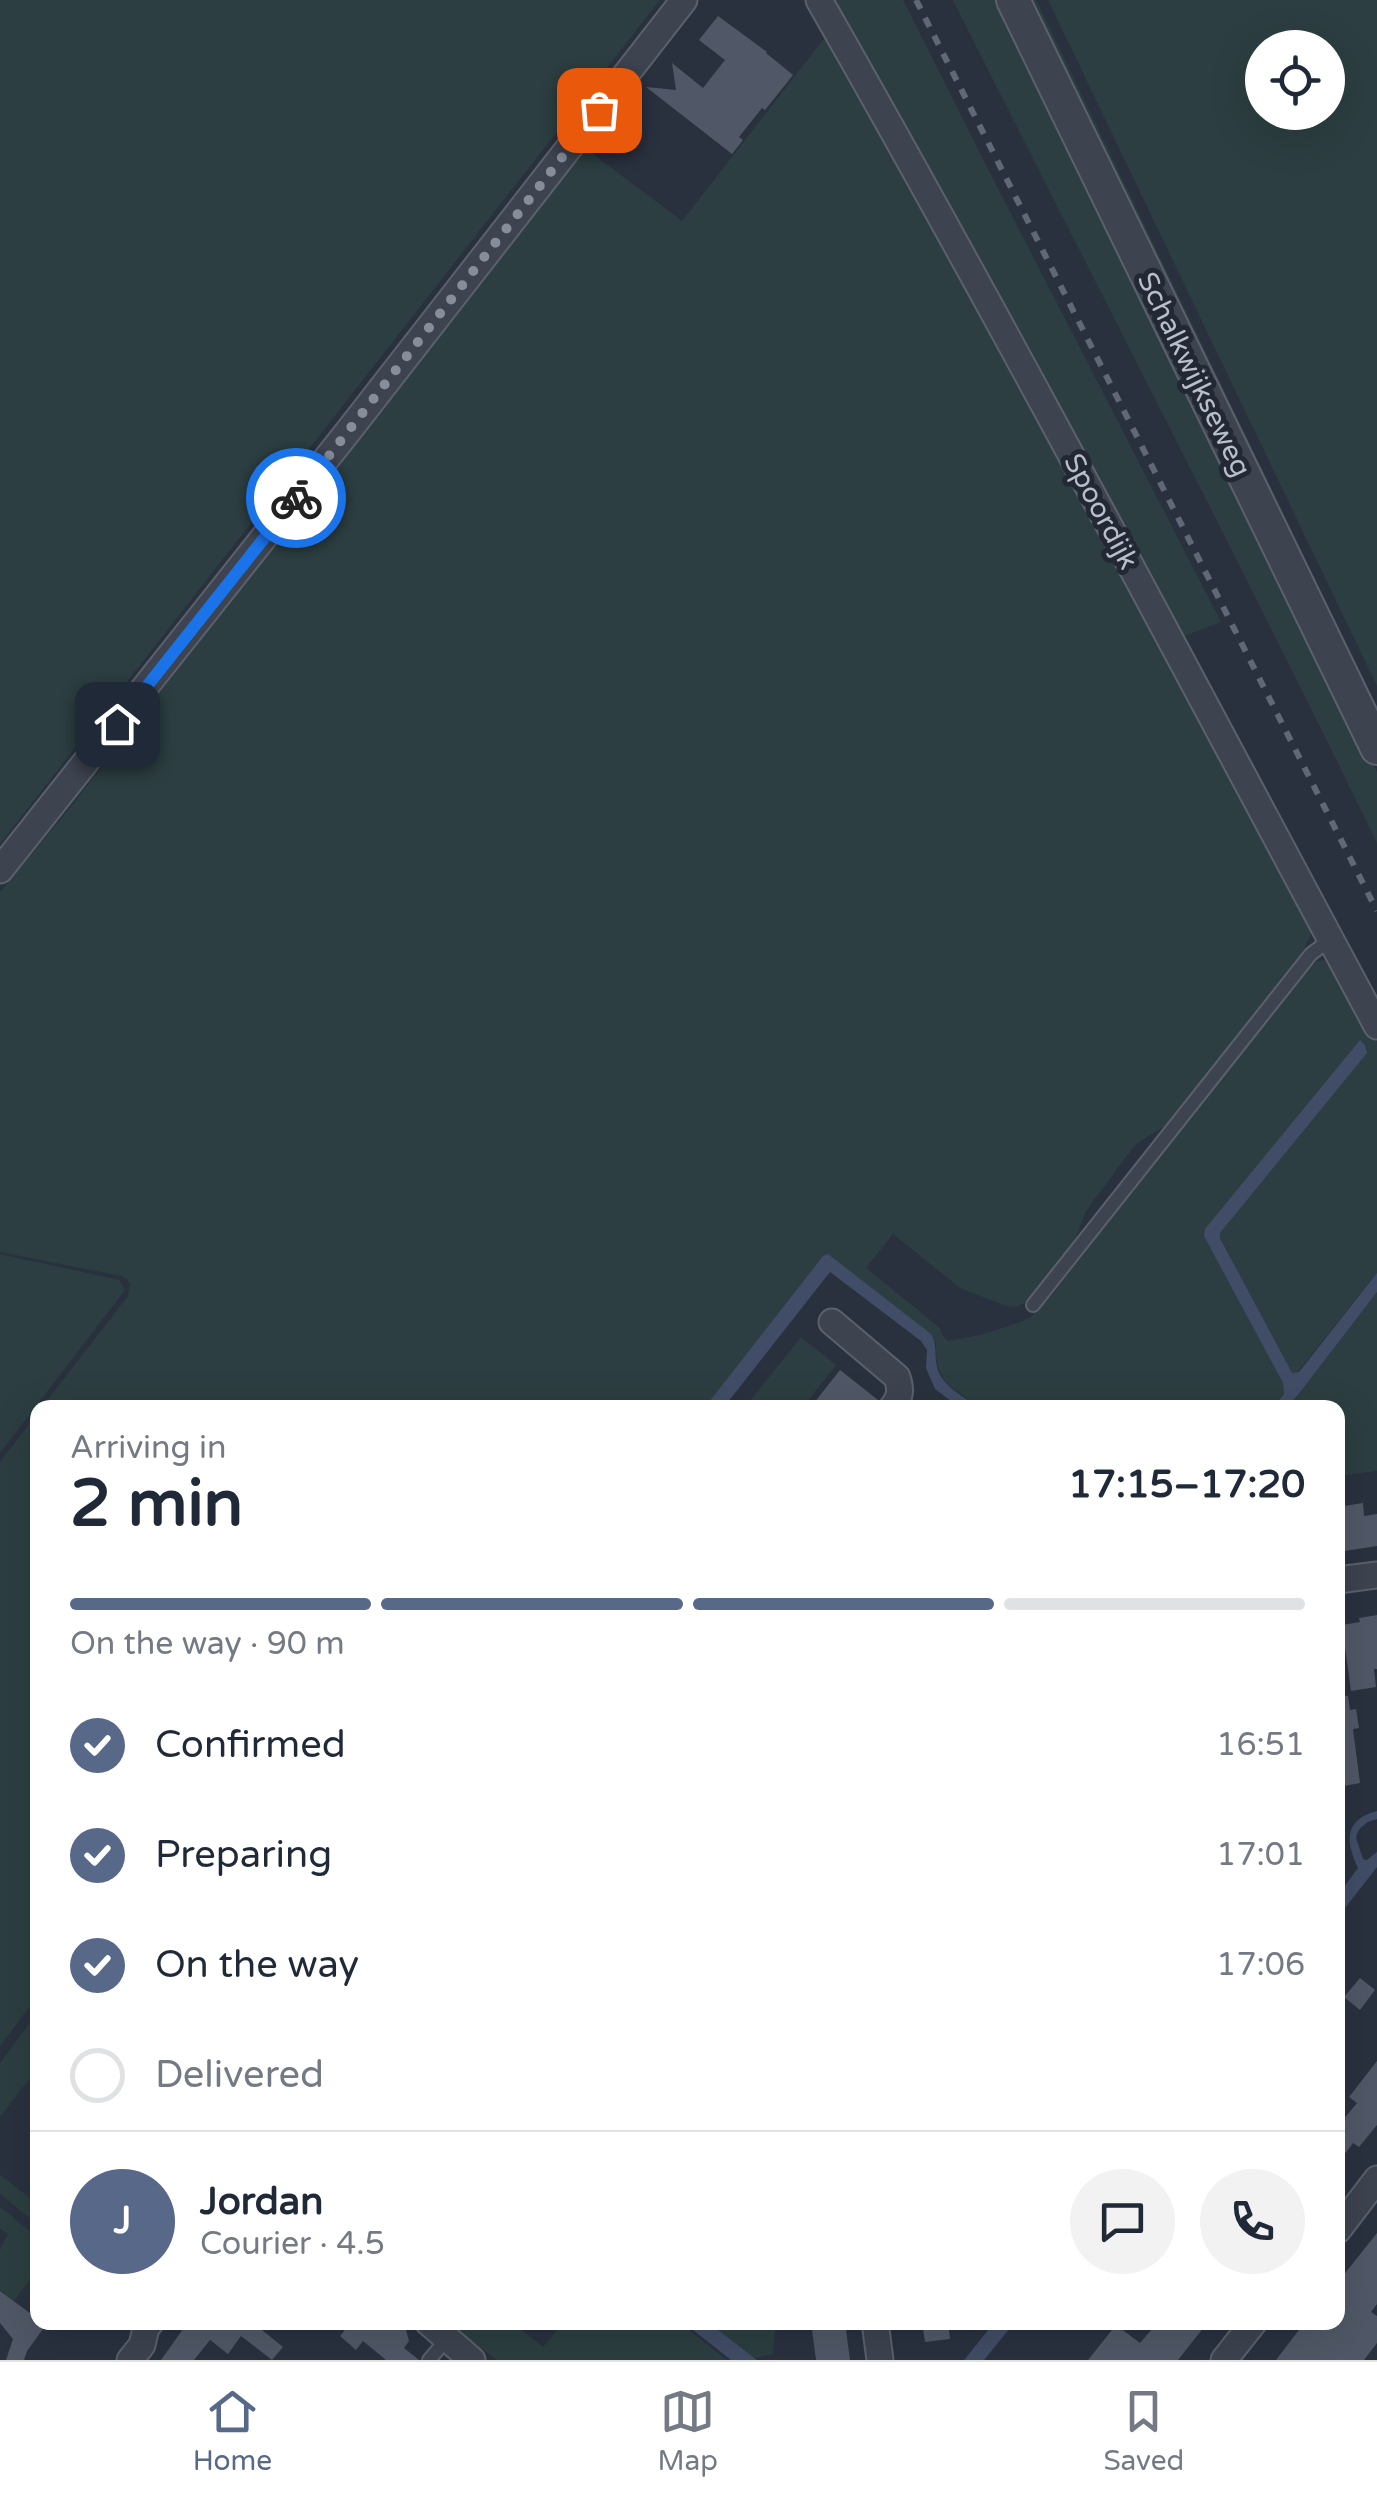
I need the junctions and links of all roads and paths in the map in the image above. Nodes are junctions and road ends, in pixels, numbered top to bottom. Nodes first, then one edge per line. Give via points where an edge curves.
1 (684, 0) edge
2 (818, 0) edge
3 (1014, 0) edge
4 (1377, 748) edge
5 (0, 870) edge
6 (1330, 940) junction
7 (1377, 1026) edge
8 (1033, 1305) dead end
9 (832, 1322) dead end
10 (898, 1400) edge
11 (1377, 1575) edge
12 (1345, 1579) edge
13 (1377, 2179) edge
14 (1345, 2221) edge
15 (146, 2330) edge
16 (876, 2330) edge
17 (1248, 2330) edge
18 (438, 2331) edge
19 (130, 2360) edge
20 (429, 2360) edge
21 (472, 2360) edge
22 (880, 2360) edge
23 (1224, 2360) edge

1 - 5 street
2 - 6 street, Spoordijk via 1035,386
3 - 4 street, Schalkwijkseweg
6 - 7 street, Spoordijk
6 - 8 lane via 1310,954
9 - 10 street via 897,1377
11 - 12 street
13 - 14 street
15 - 19 street
16 - 22 street
17 - 23 street
18 - 20 lane
18 - 21 street

